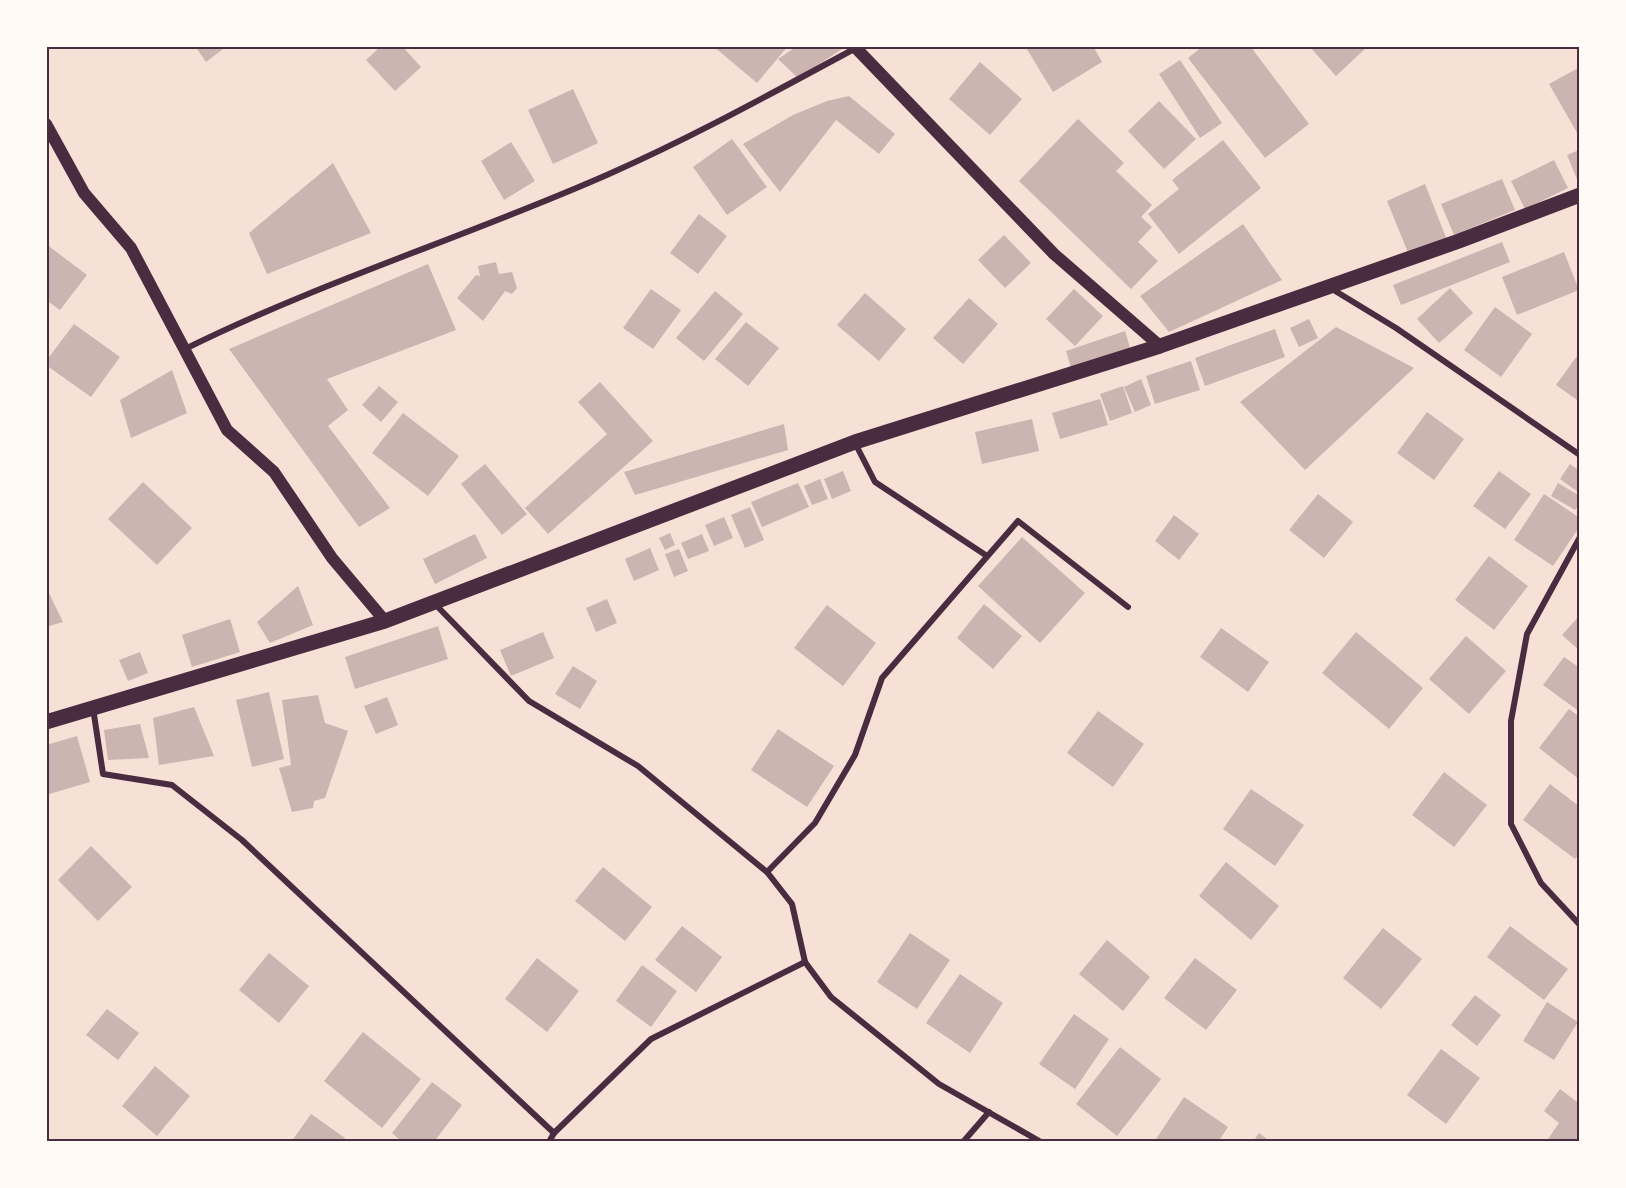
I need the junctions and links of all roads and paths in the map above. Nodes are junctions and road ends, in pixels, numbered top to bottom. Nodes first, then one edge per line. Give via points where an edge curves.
1 (855, 47) edge
2 (46, 124) edge
3 (1580, 195) edge
4 (1326, 286) junction
5 (1160, 346) junction
6 (184, 350) junction
7 (855, 442) junction
8 (1580, 455) edge
9 (1580, 537) edge
10 (987, 556) junction
11 (432, 601) junction
12 (1128, 607) dead end
13 (385, 621) junction
14 (93, 708) junction
15 (46, 722) edge
16 (767, 872) junction
17 (1580, 925) edge
18 (805, 962) junction
19 (989, 1112) junction
20 (554, 1133) junction
21 (549, 1142) edge
22 (963, 1142) edge
23 (1041, 1142) edge

1 - 5 main road via 1053,254
1 - 6 street via 709,126 609,174 262,312
2 - 6 main road via 84,193 131,248
3 - 4 main road
4 - 5 main road
4 - 8 street via 1396,328
5 - 7 main road
6 - 13 main road via 227,430 274,472 332,558
7 - 10 street via 875,482
7 - 11 main road
9 - 17 street via 1527,634 1511,721 1511,824 1541,883
10 - 12 street via 1018,521
10 - 16 street via 882,678 855,755 815,823
11 - 13 main road
11 - 16 street via 529,701 638,766
13 - 14 main road
14 - 15 main road
14 - 20 street via 103,774 172,785 242,840
16 - 18 street via 792,904
18 - 19 street via 831,997 939,1084
18 - 20 street via 651,1040
19 - 22 street
19 - 23 street
20 - 21 street

